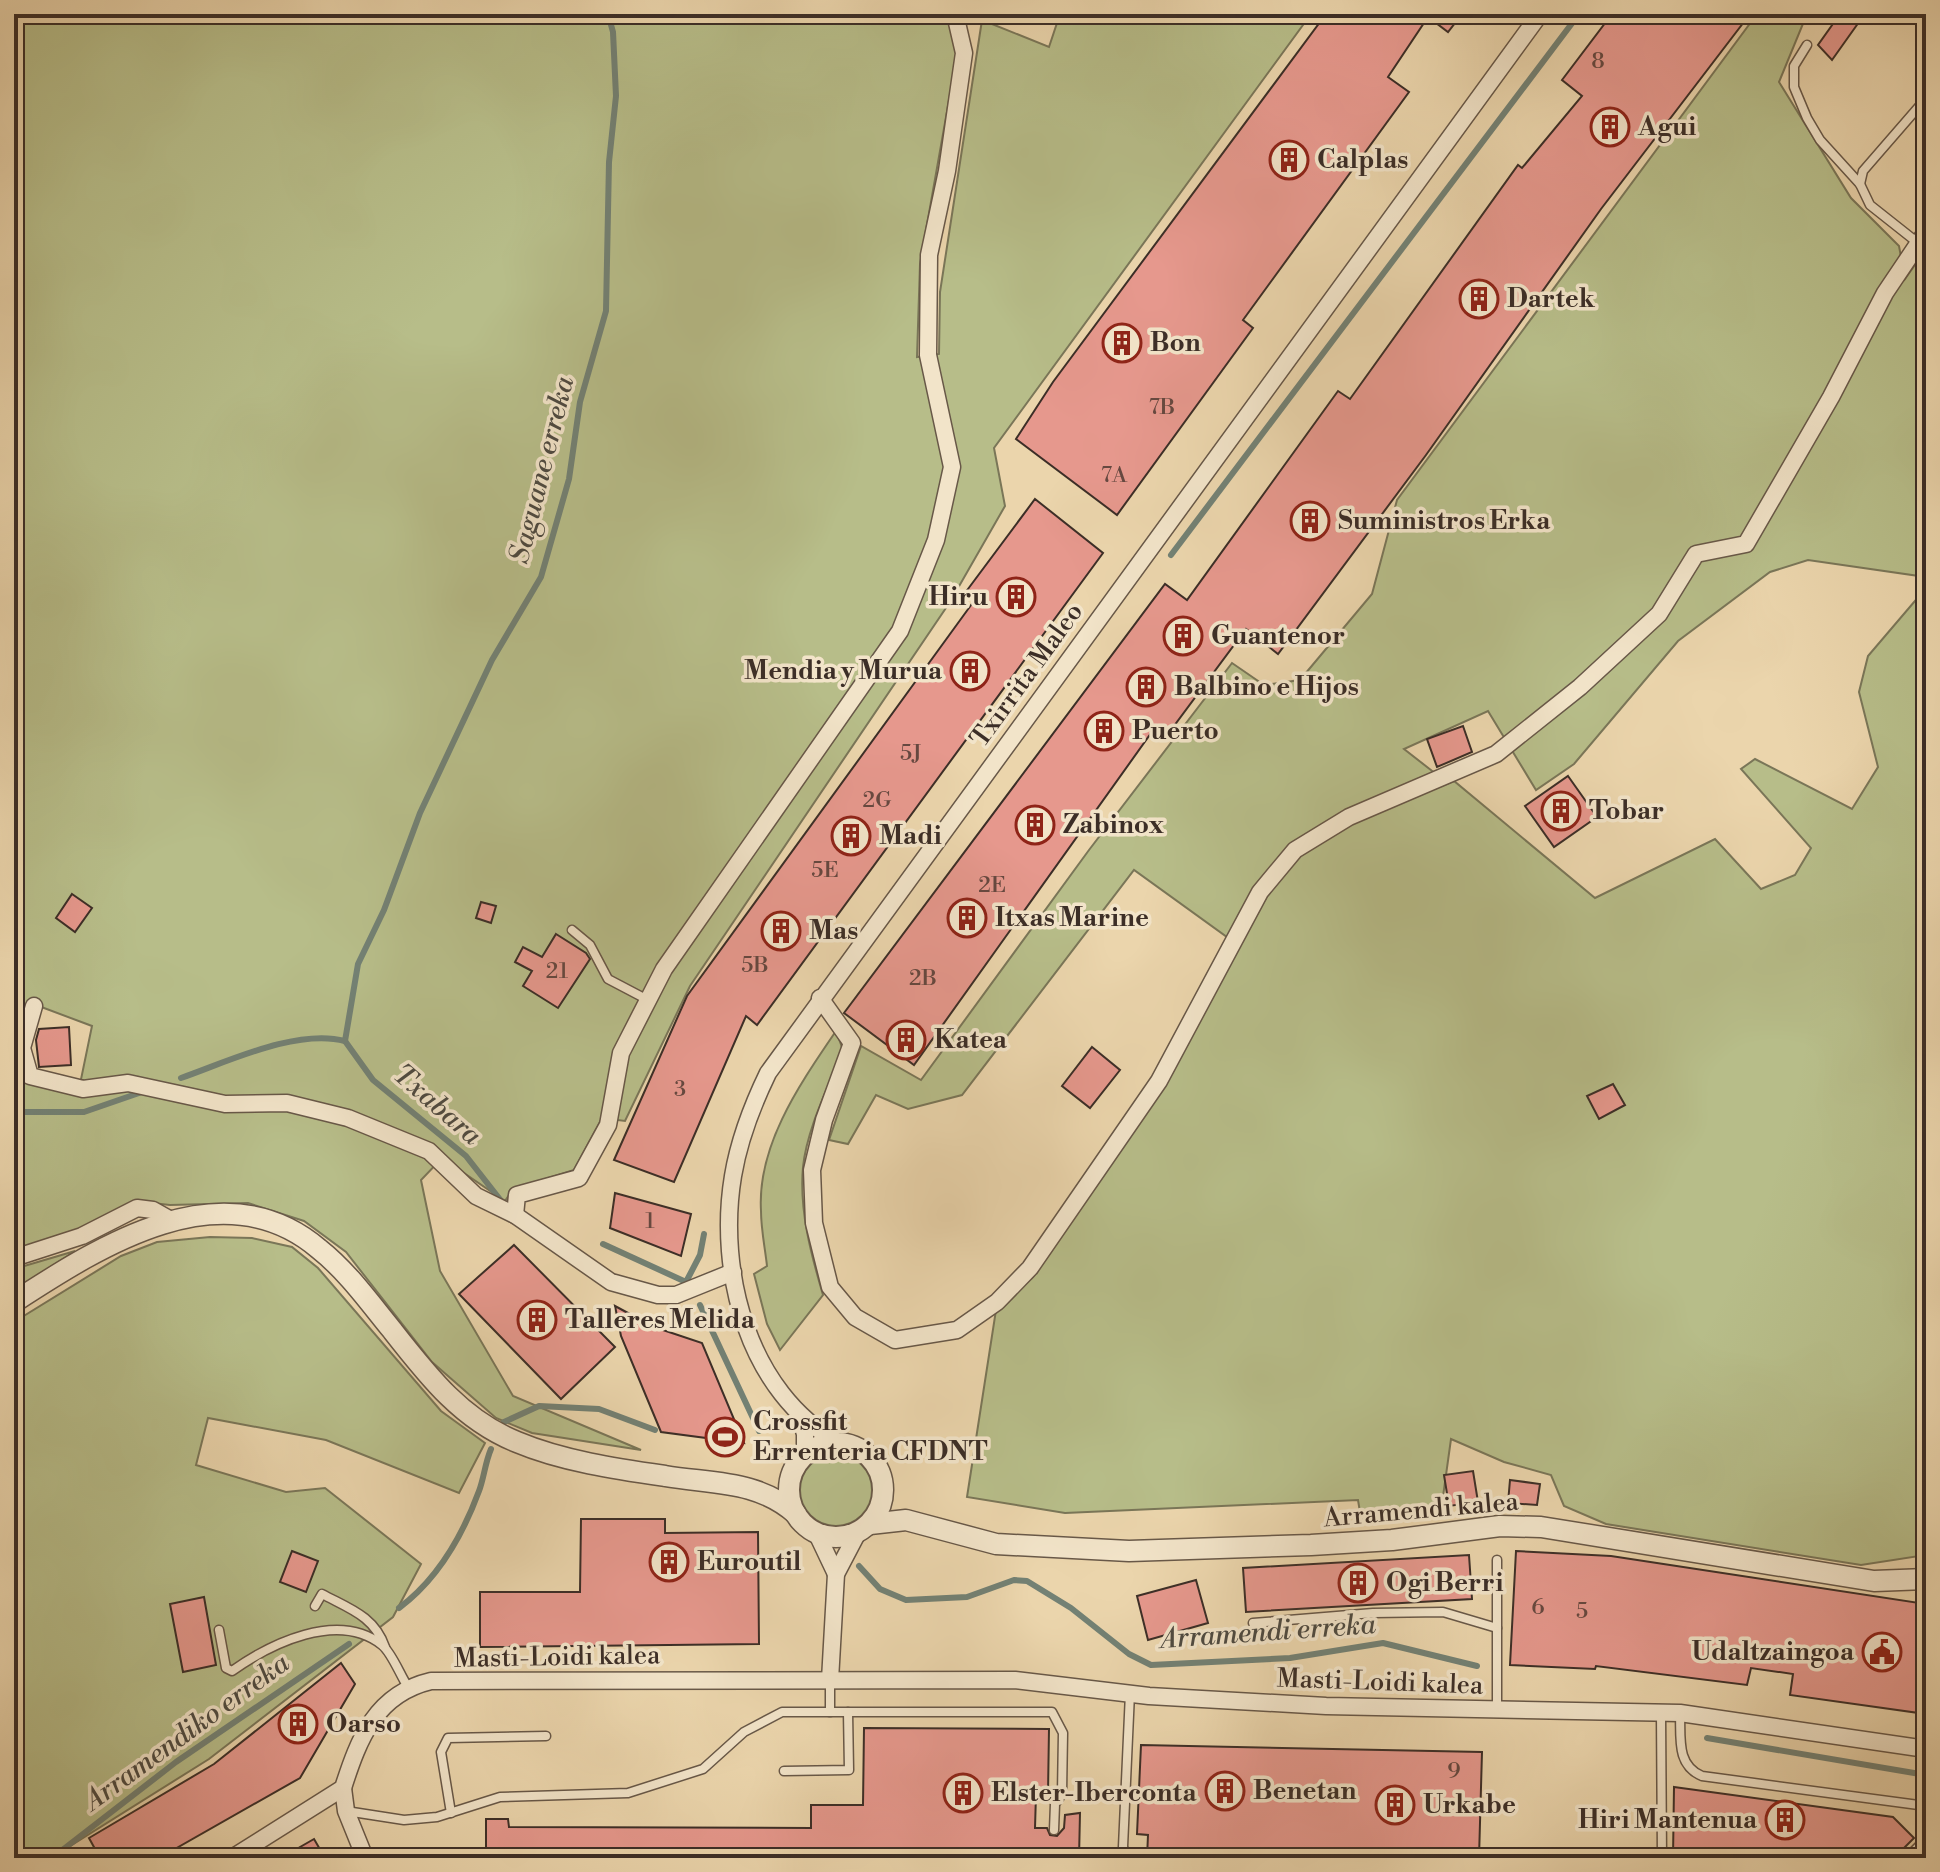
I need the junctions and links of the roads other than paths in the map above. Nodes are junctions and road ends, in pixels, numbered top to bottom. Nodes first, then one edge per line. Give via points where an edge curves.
1 (955, 14) edge
2 (1540, 14) edge
3 (1807, 45) dead end
4 (1922, 103) dead end
5 (1860, 184) junction
6 (1922, 238) edge
7 (572, 930) dead end
8 (820, 998) junction
9 (649, 1000) junction
10 (34, 1006) dead end
11 (515, 1215) junction
12 (169, 1219) junction
13 (14, 1258) edge
14 (733, 1272) junction
15 (14, 1302) edge
16 (798, 1412) junction
17 (839, 1443) junction
18 (805, 1455) junction
19 (792, 1473) junction
20 (882, 1478) junction
21 (741, 1485) junction
22 (796, 1514) junction
23 (918, 1522) junction
24 (864, 1528) junction
25 (817, 1534) junction
26 (1497, 1560) dead end
27 (836, 1574) junction
28 (1926, 1579) edge
29 (315, 1606) dead end
30 (1253, 1623) dead end
31 (1497, 1628) junction
32 (219, 1630) dead end
33 (385, 1648) junction
34 (830, 1680) junction
35 (408, 1687) junction
36 (1130, 1693) junction
37 (1497, 1709) junction
38 (830, 1712) junction
39 (848, 1712) junction
40 (1661, 1712) junction
41 (1680, 1713) junction
42 (546, 1736) dead end
43 (1926, 1749) edge
44 (784, 1771) dead end
45 (343, 1788) junction
46 (1926, 1806) edge
47 (346, 1811) junction
48 (451, 1813) junction
49 (1054, 1830) dead end
50 (1926, 1839) edge
51 (232, 1858) edge
52 (365, 1858) edge
53 (1127, 1858) edge
54 (1662, 1858) edge
55 (1907, 1858) edge

1 - 9 street via 964,53 929,255 928,355 952,467 936,540 900,631 711,899
2 - 8 street, Txirrita Maleo
3 - 5 lane via 1794,66 1794,87 1820,140
4 - 5 lane via 1863,171
5 - 6 lane via 1870,205
6 - 8 street via 1885,293 1746,544 1696,554 1659,614 1496,754 1349,817 1295,850 1260,892 1159,1081 1030,1268 997,1302 957,1330 895,1340 855,1317 830,1287 814,1223 812,1170 852,1043
7 - 9 lane via 590,945 608,979
8 - 14 street, Txirrita Maleo via 768,1073 746,1124 731,1191
9 - 11 street via 621,1053 608,1125 579,1178 517,1195
10 - 11 street via 22,1048 30,1076 83,1089 128,1083 225,1104 287,1103 348,1118 429,1151 476,1196
11 - 14 street via 611,1282 658,1295 676,1295
12 - 13 street via 137,1208 82,1236
12 - 15 street via 98,1251
12 - 21 street via 245,1216 280,1226 317,1246 348,1275 456,1405 518,1443 661,1476
14 - 16 street, Txirrita Maleo via 752,1343
16 - 17 street, Txirrita Maleo
16 - 18 street, Txirrita Maleo
17 - 18 street
17 - 20 street via 866,1454
18 - 19 street
19 - 21 street
19 - 22 street via 790,1501
20 - 23 street
20 - 24 street via 883,1495
21 - 22 street via 771,1495
22 - 25 street
23 - 24 street
23 - 28 street, Arramendi kalea via 996,1544 1129,1551 1311,1545 1500,1526 1541,1527 1874,1581
24 - 25 street via 838,1538
24 - 27 street
25 - 27 street
26 - 31 lane
27 - 34 street
29 - 33 lane via 322,1594 368,1618 379,1629
30 - 31 lane via 1443,1612
31 - 37 lane
32 - 33 lane via 226,1668 232,1671 270,1648 318,1632 370,1637
33 - 35 lane
34 - 35 street, Masti-Loidi kalea via 431,1681
34 - 36 street, Masti-Loidi kalea via 1015,1680
34 - 38 lane
35 - 45 street via 386,1701 354,1756
36 - 37 street, Masti-Loidi kalea via 1326,1706
36 - 53 lane via 1123,1847
37 - 40 street, Masti-Loidi kalea
38 - 39 lane
38 - 48 lane via 782,1712 744,1732 703,1769 628,1793 500,1797
39 - 44 lane via 849,1770
39 - 49 lane via 1052,1712 1063,1733 1062,1794 1055,1804
40 - 41 street, Masti-Loidi kalea
40 - 54 lane
41 - 43 street, Masti-Loidi kalea
41 - 46 lane via 1683,1759 1690,1771 1702,1776
42 - 48 lane via 448,1738 441,1752
45 - 47 street
45 - 51 street
47 - 48 lane via 404,1820
47 - 52 street
50 - 55 lane

